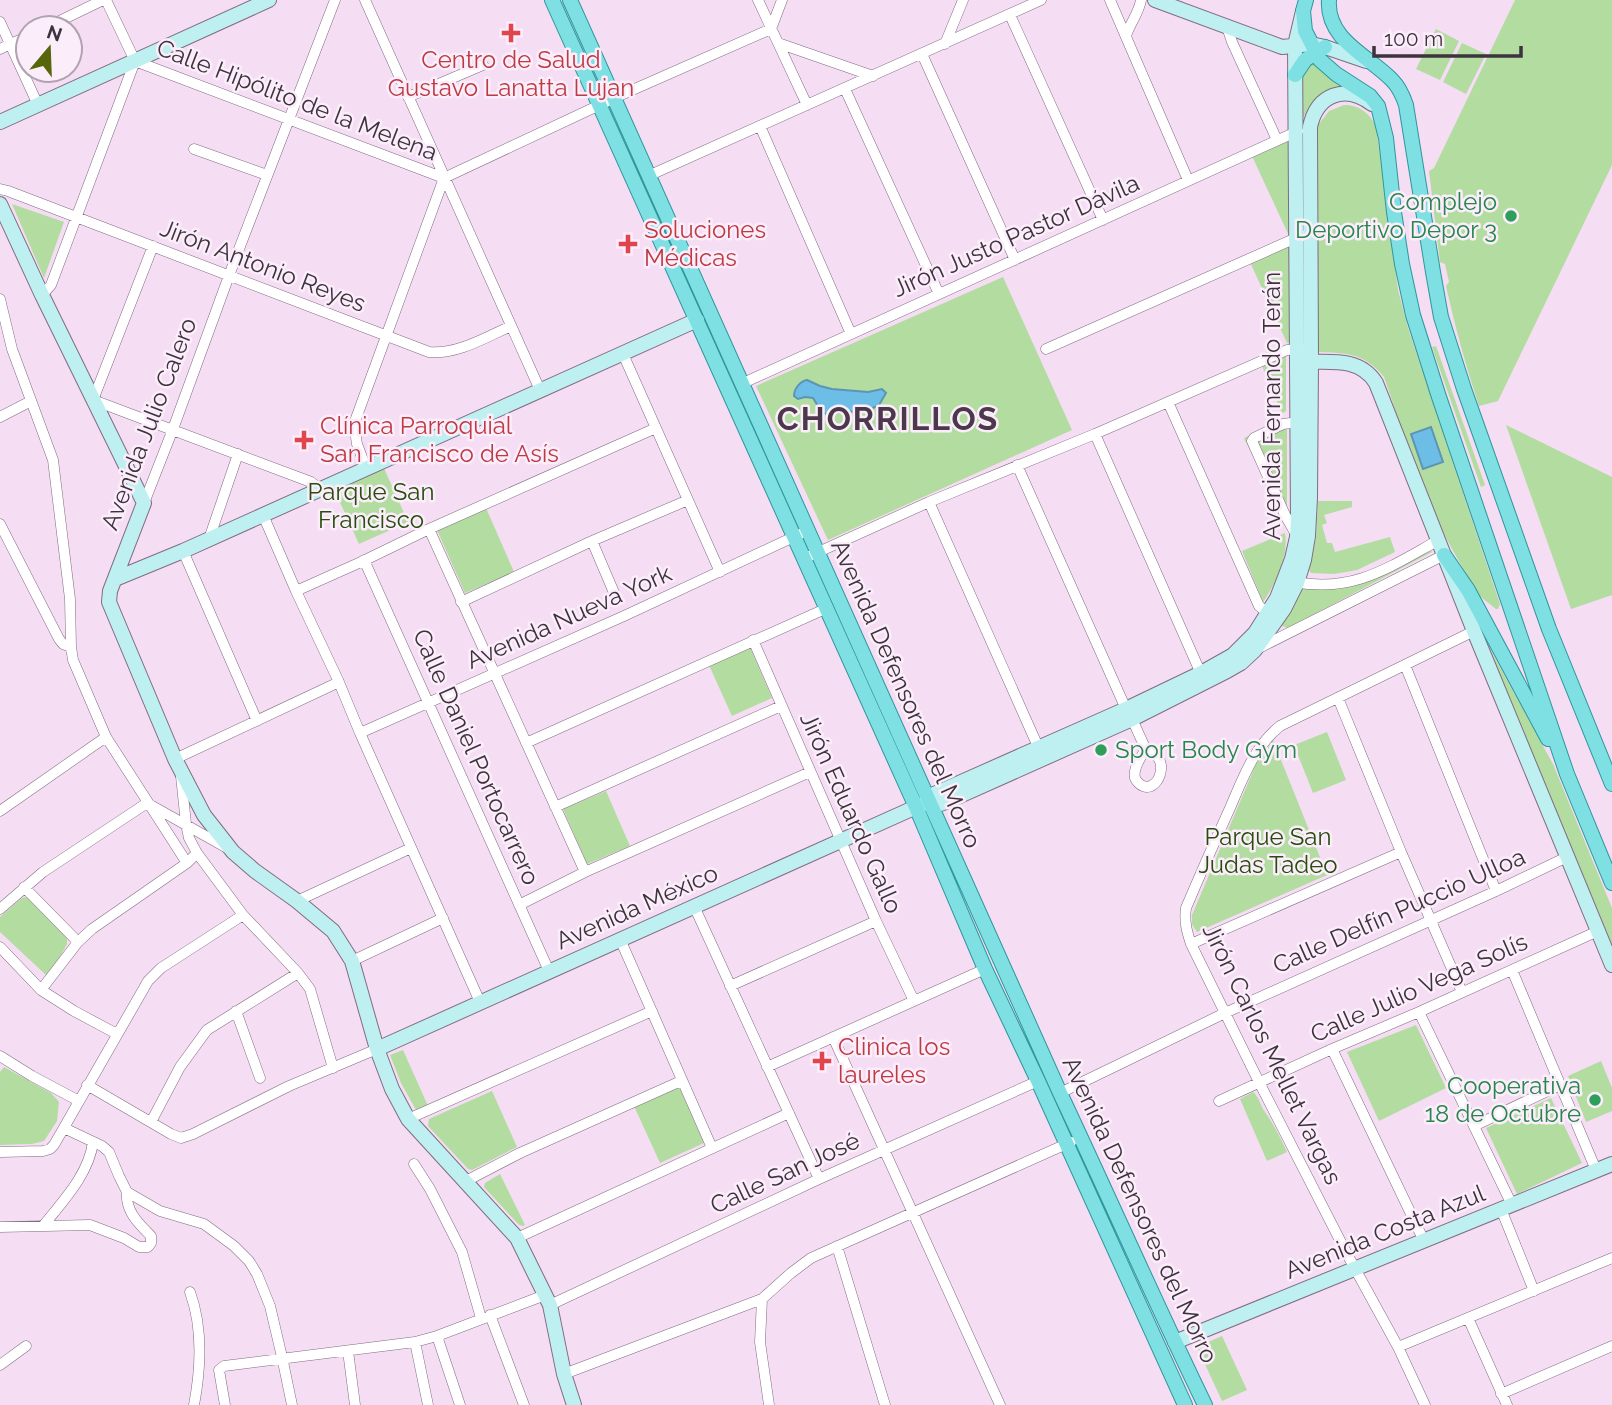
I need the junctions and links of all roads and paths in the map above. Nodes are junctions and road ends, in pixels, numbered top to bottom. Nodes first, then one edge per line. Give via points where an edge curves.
1 (104, 0) edge
2 (269, 0) edge
3 (335, 0) edge
4 (365, 0) edge
5 (552, 0) edge
6 (570, 0) edge
7 (758, 0) edge
8 (782, 0) edge
9 (963, 0) edge
10 (1041, 0) edge
11 (1110, 0) edge
12 (1141, 0) edge
13 (1154, 0) edge
14 (1329, 0) edge
15 (242, 6) edge
16 (1304, 6) edge
17 (74, 14) edge
18 (1010, 15) junction
19 (0, 22) edge
20 (1227, 27) junction
21 (771, 29) junction
22 (1126, 36) junction
23 (778, 43) junction
24 (945, 44) junction
25 (1295, 45) junction
26 (5, 47) edge
27 (1317, 48) junction
28 (922, 54) junction
29 (135, 61) junction
30 (1374, 64) junction
31 (483, 65) dead end
32 (1295, 75) junction
33 (873, 76) junction
34 (845, 89) junction
35 (408, 97) junction
36 (614, 99) junction
37 (38, 105) junction
38 (807, 105) junction
39 (600, 106) junction
40 (1380, 115) junction
41 (288, 118) junction
42 (0, 122) edge
43 (760, 126) junction
44 (1303, 131) junction
45 (1277, 140) junction
46 (194, 149) dead end
47 (267, 175) junction
48 (648, 176) junction
49 (444, 178) junction
50 (1188, 180) junction
51 (0, 189) edge
52 (0, 204) edge
53 (77, 217) junction
54 (1103, 220) junction
55 (1303, 236) junction
56 (153, 246) junction
57 (1015, 260) junction
58 (229, 275) junction
59 (939, 294) junction
60 (42, 295) junction
61 (0, 299) edge
62 (696, 320) junction
63 (511, 327) junction
64 (851, 334) junction
65 (387, 336) junction
66 (12, 349) junction
67 (1046, 349) dead end
68 (0, 353) edge
69 (623, 354) junction
70 (1304, 356) junction
71 (741, 384) junction
72 (540, 390) junction
73 (93, 400) junction
74 (31, 401) junction
75 (1168, 402) junction
76 (0, 417) edge
77 (1298, 422) junction
78 (656, 428) junction
79 (173, 429) junction
80 (1095, 435) junction
81 (237, 454) junction
82 (1017, 465) junction
83 (366, 468) junction
84 (320, 489) junction
85 (688, 500) junction
86 (929, 502) junction
87 (144, 503) junction
88 (263, 515) junction
89 (0, 524) edge
90 (429, 529) junction
91 (800, 534) junction
92 (1297, 537) junction
93 (209, 539) junction
94 (592, 541) junction
95 (1437, 541) junction
96 (183, 551) junction
97 (1444, 555) junction
98 (810, 556) junction
99 (364, 560) junction
100 (720, 572) junction
101 (115, 579) junction
102 (1291, 581) junction
103 (296, 591) junction
104 (615, 595) dead end
105 (461, 601) junction
106 (825, 608) junction
107 (1268, 613) junction
108 (1474, 631) junction
109 (753, 640) junction
110 (71, 647) junction
111 (1255, 650) junction
112 (1405, 665) junction
113 (495, 674) junction
114 (1203, 678) junction
115 (338, 681) junction
116 (1338, 698) junction
117 (429, 703) junction
118 (780, 706) junction
119 (1129, 714) junction
120 (257, 721) junction
121 (360, 733) junction
122 (106, 737) junction
123 (526, 743) junction
124 (1147, 752) dead end
125 (1041, 753) junction
126 (178, 766) junction
127 (810, 772) junction
128 (1567, 774) junction
129 (1612, 783) edge
130 (147, 803) junction
131 (923, 804) junction
132 (555, 807) junction
133 (0, 811) edge
134 (186, 824) junction
135 (841, 840) junction
136 (412, 849) junction
137 (233, 852) junction
138 (1401, 852) junction
139 (197, 853) junction
140 (1567, 857) junction
141 (187, 863) junction
142 (585, 872) junction
143 (1612, 883) edge
144 (24, 887) junction
145 (1496, 891) junction
146 (298, 901) junction
147 (519, 905) junction
148 (694, 906) junction
149 (0, 909) edge
150 (243, 915) junction
151 (443, 918) junction
152 (1431, 919) junction
153 (876, 921) junction
154 (1598, 931) junction
155 (620, 939) junction
156 (78, 942) junction
157 (1191, 944) junction
158 (0, 947) edge
159 (352, 961) junction
160 (1612, 965) edge
161 (985, 969) junction
162 (1512, 970) junction
163 (549, 971) junction
164 (298, 973) junction
165 (730, 986) junction
166 (41, 990) junction
167 (1462, 992) junction
168 (914, 1001) junction
169 (481, 1002) junction
170 (236, 1011) junction
171 (652, 1011) junction
172 (1419, 1012) junction
173 (1225, 1013) junction
174 (117, 1034) junction
175 (833, 1037) junction
176 (377, 1049) junction
177 (1332, 1049) junction
178 (0, 1056) edge
179 (767, 1067) junction
180 (333, 1068) junction
181 (260, 1078) dead end
182 (681, 1081) junction
183 (1038, 1082) junction
184 (1259, 1082) junction
185 (87, 1085) junction
186 (1560, 1085) junction
187 (1060, 1093) junction
188 (79, 1101) junction
189 (1219, 1101) dead end
190 (789, 1113) junction
191 (408, 1119) junction
192 (151, 1122) junction
193 (1474, 1126) junction
194 (64, 1128) junction
195 (1081, 1138) junction
196 (93, 1142) junction
197 (1066, 1144) junction
198 (712, 1148) junction
199 (884, 1150) junction
200 (0, 1152) edge
201 (414, 1164) dead end
202 (1612, 1164) edge
203 (1596, 1170) junction
204 (819, 1179) junction
205 (466, 1181) junction
206 (127, 1192) junction
207 (1506, 1207) junction
208 (913, 1213) junction
209 (43, 1226) junction
210 (0, 1227) edge
211 (517, 1238) junction
212 (1424, 1241) junction
213 (837, 1246) junction
214 (1612, 1258) edge
215 (1355, 1269) junction
216 (1534, 1290) junction
217 (190, 1292) dead end
218 (762, 1299) junction
219 (547, 1300) junction
220 (486, 1317) junction
221 (1468, 1318) junction
222 (437, 1336) junction
223 (415, 1342) junction
224 (1175, 1342) junction
225 (26, 1346) dead end
226 (1612, 1346) edge
227 (1398, 1347) junction
228 (348, 1351) junction
229 (282, 1357) junction
230 (0, 1365) edge
231 (564, 1374) junction
232 (1501, 1394) junction
233 (194, 1405) edge
234 (225, 1405) edge
235 (292, 1405) edge
236 (355, 1405) edge
237 (428, 1405) edge
238 (460, 1405) edge
239 (524, 1405) edge
240 (574, 1405) edge
241 (769, 1405) edge
242 (885, 1405) edge
243 (1000, 1405) edge
244 (1185, 1405) edge
245 (1205, 1405) edge
246 (1425, 1405) edge
247 (1507, 1405) edge

1 - 17 street
1 - 29 street
2 - 15 street
3 - 41 street, Avenida Julio Calero
4 - 35 street
5 - 39 main road, Avenida Defensores del Morro
6 - 36 main road, Avenida Defensores del Morro
7 - 21 street
8 - 21 street
9 - 24 street
10 - 18 street
11 - 22 street
12 - 22 street
13 - 20 street
14 - 30 main road via 1340,36
15 - 29 street
16 - 25 street, Avenida Fernando Terán
16 - 27 main road via 1305,31
18 - 24 street
18 - 54 street
19 - 26 street
20 - 25 street via 1282,47
20 - 45 street
21 - 23 street
21 - 36 street
22 - 50 street
23 - 33 street
23 - 38 street
24 - 28 street
25 - 27 street
25 - 32 street, Avenida Fernando Terán
26 - 37 street
27 - 30 street
27 - 32 main road
27 - 40 main road via 1326,66 1370,96
28 - 33 street
28 - 57 street
29 - 37 street
29 - 41 street, Calle Hipólito de la Melena
29 - 53 street
30 - 129 main road via 1398,87 1406,105 1445,329 1549,629
31 - 35 street
32 - 44 street, Avenida Fernando Terán
33 - 34 street
34 - 38 street
34 - 59 street
35 - 49 street
36 - 39 street
36 - 48 main road, Avenida Defensores del Morro
37 - 42 street
38 - 43 street
39 - 49 street
39 - 62 main road, Avenida Defensores del Morro
40 - 44 street, Avenida Fernando Terán via 1359,96 1337,94 1318,106
40 - 128 main road via 1413,315
41 - 47 street, Avenida Julio Calero
41 - 49 street, Calle Hipólito de la Melena
43 - 48 street
43 - 64 street
44 - 45 street, Jirón Justo Pastor Dávila
44 - 55 street, Avenida Fernando Terán
45 - 50 street, Jirón Justo Pastor Dávila
46 - 47 street
47 - 58 street, Avenida Julio Calero
48 - 71 main road, Avenida Defensores del Morro
49 - 63 street
49 - 65 street
50 - 54 street, Jirón Justo Pastor Dávila
51 - 53 street, Jirón Antonio Reyes
52 - 60 street
53 - 56 street, Jirón Antonio Reyes
53 - 60 street via 51,285
54 - 57 street, Jirón Justo Pastor Dávila
55 - 67 street
55 - 70 street, Avenida Fernando Terán
56 - 58 street, Jirón Antonio Reyes
56 - 73 street
57 - 59 street, Jirón Justo Pastor Dávila
58 - 65 street, Jirón Antonio Reyes
58 - 79 street, Avenida Julio Calero
59 - 64 street, Jirón Justo Pastor Dávila
60 - 73 street
61 - 66 street
62 - 69 street
62 - 91 main road, Avenida Defensores del Morro
63 - 65 street, Jirón Antonio Reyes via 442,353
63 - 72 street
64 - 71 street, Jirón Justo Pastor Dávila
65 - 83 street via 354,424
66 - 68 street
66 - 74 street
69 - 72 street
69 - 78 street
70 - 75 street via 1286,350
70 - 77 street, Avenida Fernando Terán
70 - 95 street via 1348,362 1373,378
70 - 102 street, Avenida Fernando Terán via 1308,536 1304,560
71 - 91 main road, Avenida Defensores del Morro
72 - 83 street
73 - 79 street
73 - 87 street
74 - 76 street
74 - 110 street via 56,473
75 - 80 street
75 - 107 street via 1259,606
77 - 92 street, Avenida Fernando Terán
77 - 92 street via 1283,424 1252,441
78 - 85 street
78 - 90 street
79 - 81 street
79 - 87 street, Avenida Julio Calero
80 - 82 street
80 - 114 street
81 - 84 street
81 - 93 street
82 - 86 street
82 - 119 street
83 - 84 street
84 - 88 street
85 - 94 street
85 - 100 street
86 - 98 street
86 - 125 street
87 - 101 street, Avenida Julio Calero
88 - 93 street
88 - 103 street
89 - 110 street via 60,639
90 - 99 street
90 - 105 street
91 - 98 main road, Avenida Defensores del Morro
91 - 100 street, Avenida Nueva York
92 - 102 street, Avenida Fernando Terán
93 - 96 street
94 - 104 street
94 - 105 street
95 - 97 street
95 - 102 street via 1376,575 1352,582
96 - 101 street
96 - 120 street
97 - 108 street
97 - 111 street
97 - 128 main road via 1468,590
98 - 106 main road, Avenida Defensores del Morro
98 - 131 main road, Avenida Defensores del Morro
99 - 103 street
99 - 117 street, Calle Daniel Portocarrero
100 - 113 street, Avenida Nueva York
101 - 126 street, Avenida Julio Calero via 109,603
102 - 107 street, Avenida Fernando Terán
102 - 111 street, Avenida Fernando Terán via 1284,609
103 - 115 street
105 - 113 street
106 - 109 street
106 - 131 main road, Avenida Defensores del Morro
107 - 114 street, Avenida Fernando Terán via 1242,647
108 - 112 street, Jirón Carlos Mellet Vargas
108 - 140 street
109 - 118 street, Jirón Eduardo Gallo
109 - 123 street
110 - 122 street
111 - 114 street, Avenida Fernando Terán via 1241,663
112 - 116 street, Jirón Carlos Mellet Vargas
112 - 145 street
113 - 117 street, Avenida Nueva York
113 - 123 street
114 - 119 street, Avenida Fernando Terán
115 - 120 street
115 - 121 street
116 - 138 street
116 - 157 street, Jirón Carlos Mellet Vargas via 1280,726 1252,759 1186,908 1185,928
117 - 121 street, Avenida Nueva York
117 - 147 street, Calle Daniel Portocarrero
118 - 127 street, Jirón Eduardo Gallo
118 - 132 street
119 - 124 street
119 - 125 street, Avenida Fernando Terán
120 - 126 street
121 - 136 street
122 - 130 street
122 - 133 street
123 - 132 street
125 - 131 street, Avenida Fernando Terán via 934,794
126 - 134 street
126 - 137 street, Avenida Julio Calero via 204,815
127 - 135 street, Jirón Eduardo Gallo
127 - 142 street
128 - 143 main road
130 - 134 street, Avenida Julio Calero
130 - 141 street
130 - 144 street
131 - 135 street, Avenida México
131 - 161 main road, Avenida Defensores del Morro
131 - 187 main road, Avenida Defensores del Morro
132 - 142 street
134 - 137 street, Avenida Julio Calero
134 - 139 street
135 - 148 street, Avenida México
135 - 153 street, Jirón Eduardo Gallo
136 - 146 street
136 - 151 street
137 - 146 street, Avenida Julio Calero
138 - 152 street
138 - 157 street
139 - 141 street
139 - 150 street
140 - 145 street, Calle Delfín Puccio Ulloa
140 - 154 street
141 - 156 street
142 - 147 street
144 - 149 street
144 - 156 street
145 - 152 street, Calle Delfín Puccio Ulloa
146 - 159 street, Avenida Julio Calero via 332,931
147 - 163 street, Calle Daniel Portocarrero
148 - 155 street, Avenida México
148 - 165 street
150 - 164 street
150 - 174 street via 161,968 148,981
151 - 159 street
151 - 169 street
152 - 167 street
152 - 173 street, Calle Delfín Puccio Ulloa
153 - 165 street
153 - 168 street, Jirón Eduardo Gallo
154 - 160 street
154 - 162 street, Calle Julio Vega Solís
155 - 163 street, Avenida México
155 - 171 street
156 - 166 street
157 - 173 street, Jirón Carlos Mellet Vargas
158 - 166 street
159 - 176 street, Avenida Julio Calero
161 - 168 street
161 - 183 main road, Avenida Defensores del Morro
162 - 167 street, Calle Julio Vega Solís
162 - 186 street
163 - 169 street, Avenida México
164 - 170 street
164 - 180 street via 310,989
165 - 179 street
166 - 174 street
167 - 172 street, Calle Julio Vega Solís
168 - 175 street
169 - 176 street, Avenida México
170 - 181 street
170 - 192 street via 196,1043
171 - 182 street
171 - 191 street
172 - 177 street, Calle Julio Vega Solís
172 - 193 street
173 - 184 street, Jirón Carlos Mellet Vargas
173 - 187 street, Calle Delfín Puccio Ulloa
174 - 185 street
175 - 179 street
175 - 199 street
176 - 180 street
176 - 191 street, Avenida Julio Calero
177 - 184 street, Calle Julio Vega Solís
177 - 212 street
178 - 188 street
179 - 190 street
180 - 192 street via 181,1138
182 - 198 street
182 - 205 street
183 - 197 main road, Avenida Defensores del Morro
183 - 199 street, Calle San José
184 - 189 street, Calle Julio Vega Solís
184 - 215 street, Jirón Carlos Mellet Vargas
185 - 188 street
185 - 192 street
186 - 193 street
186 - 203 street
187 - 195 main road, Avenida Defensores del Morro
188 - 194 street
190 - 198 street
190 - 204 street
191 - 205 street, Avenida Julio Calero
193 - 207 street
194 - 196 street
194 - 200 street via 50,1149
195 - 197 street
195 - 224 main road, Avenida Defensores del Morro
196 - 206 street via 109,1152
196 - 209 street via 83,1172
197 - 208 street
197 - 244 main road, Avenida Defensores del Morro
198 - 211 street
199 - 204 street, Calle San José
199 - 208 street
201 - 220 street via 461,1252
202 - 203 street, Avenida Costa Azul
203 - 207 street, Avenida Costa Azul
204 - 219 street, Calle San José
205 - 211 street, Avenida Julio Calero
206 - 209 street via 130,1211 151,1236 150,1245 142,1248 90,1225
206 - 229 street via 160,1211 204,1224 250,1261 270,1306
207 - 212 street, Avenida Costa Azul
207 - 216 street
208 - 213 street
208 - 243 street
209 - 210 street
211 - 219 street, Avenida Julio Calero
212 - 215 street, Avenida Costa Azul
213 - 218 street via 801,1265
213 - 242 street
214 - 216 street
215 - 224 street, Avenida Costa Azul
215 - 227 street, Jirón Carlos Mellet Vargas
216 - 221 street
217 - 233 street via 200,1350
218 - 231 street
218 - 241 street via 760,1342
219 - 220 street, Calle San José
219 - 231 street, Avenida Julio Calero
220 - 222 street, Calle San José
220 - 239 street
221 - 227 street
221 - 232 street
222 - 223 street, Calle San José
222 - 238 street
223 - 228 street, Calle San José
223 - 237 street
224 - 245 main road, Avenida Defensores del Morro
225 - 230 street
226 - 232 street
227 - 246 street, Jirón Carlos Mellet Vargas
228 - 229 street, Calle San José
228 - 236 street
229 - 234 street, Calle San José via 219,1370
229 - 235 street
231 - 240 street, Avenida Julio Calero
232 - 247 street

